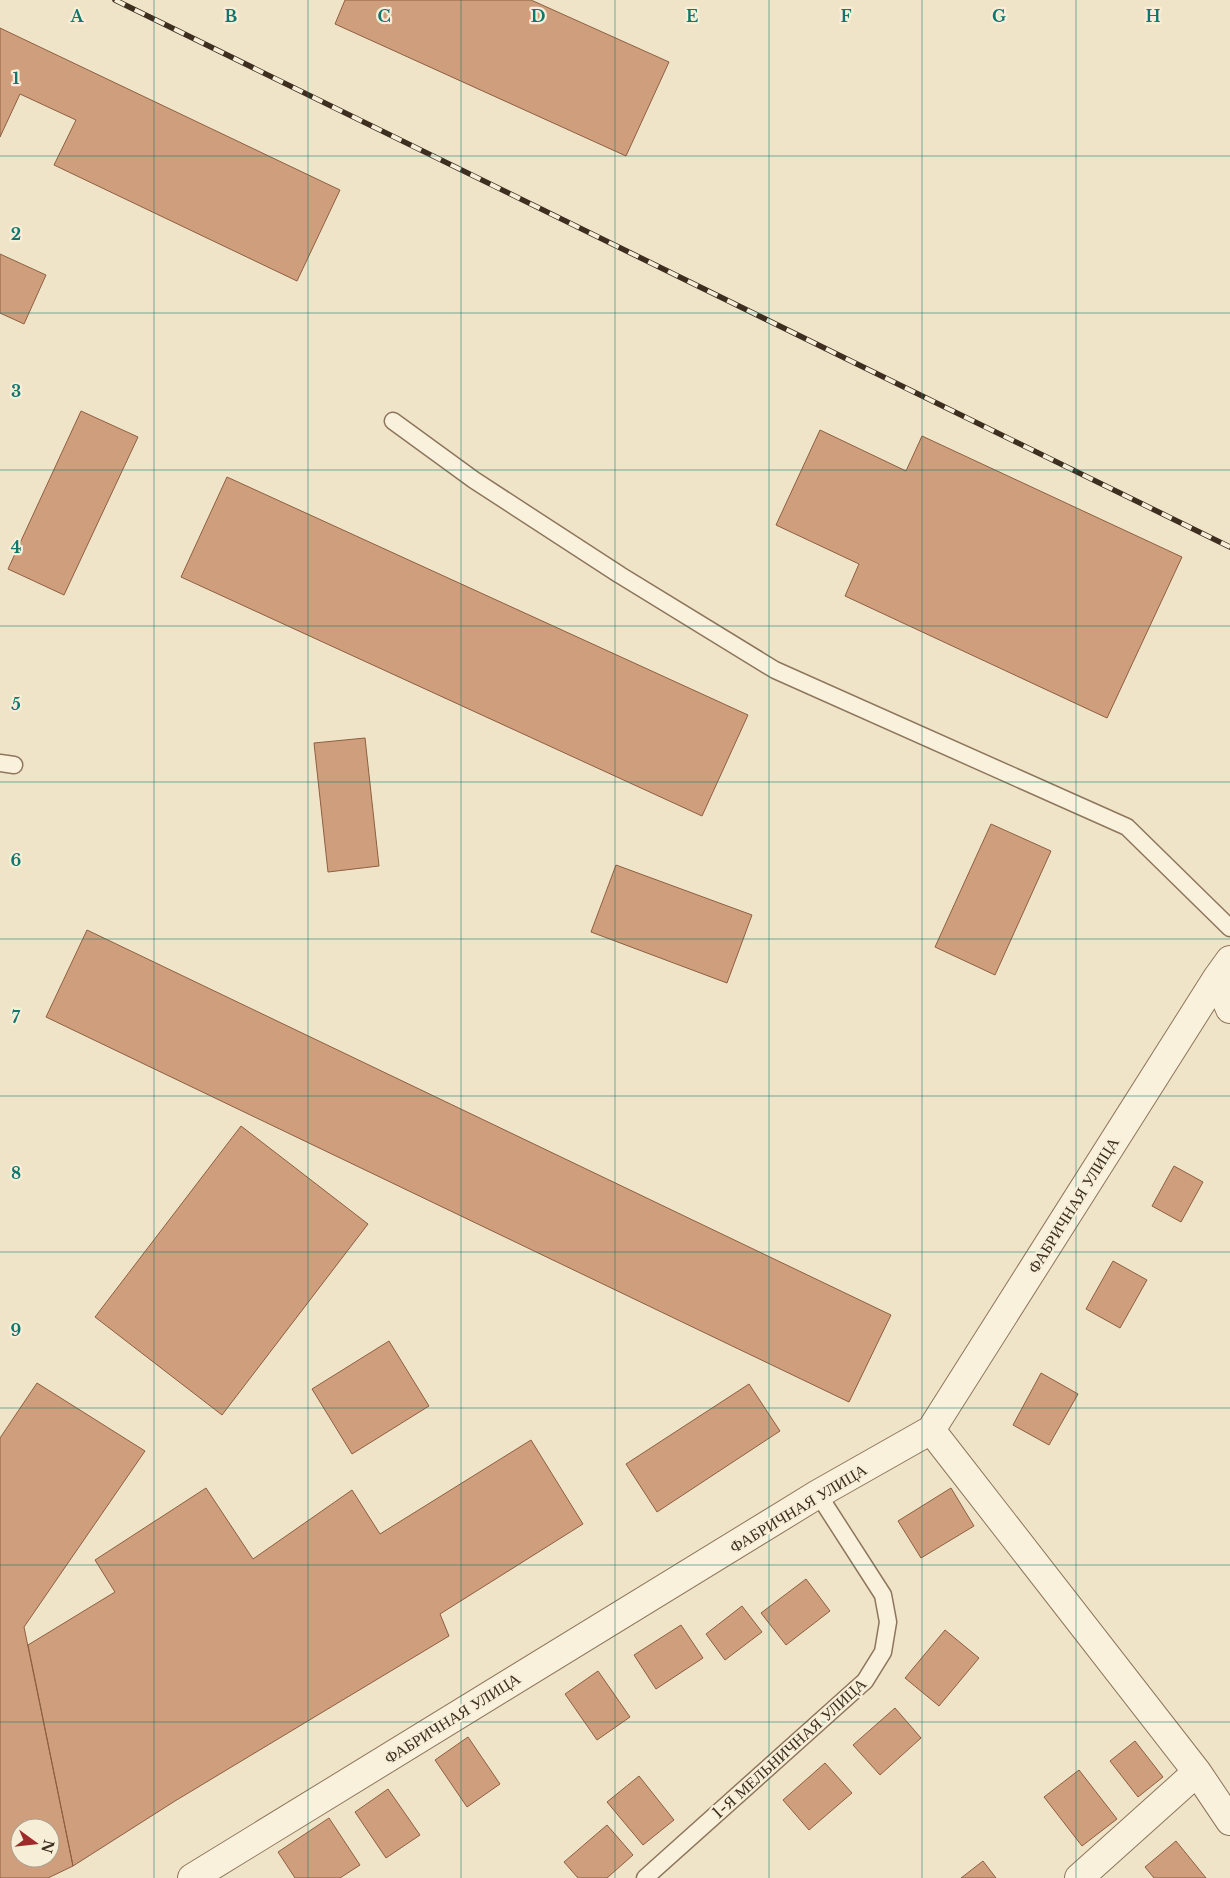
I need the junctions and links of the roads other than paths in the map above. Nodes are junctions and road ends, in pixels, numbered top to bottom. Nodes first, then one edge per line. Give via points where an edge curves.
1 (392, 421) dead end
2 (1230, 928) edge
3 (1223, 969) edge
4 (1230, 1009) edge
5 (931, 1430) junction
6 (818, 1494) junction
7 (1197, 1772) junction
8 (1230, 1821) edge
9 (192, 1878) edge
10 (645, 1878) edge
11 (1079, 1878) edge

1 - 2 lane via 620,575 775,670 1127,827
3 - 4 street
3 - 5 street, ФАБРИЧНАЯ УЛИЦА
5 - 6 street, ФАБРИЧНАЯ УЛИЦА
5 - 7 street
6 - 9 street, ФАБРИЧНАЯ УЛИЦА
6 - 10 lane, 1-Я МЕЛЬНИЧНАЯ УЛИЦА via 883,1595 888,1622 883,1652 866,1681
7 - 8 street
7 - 11 street

